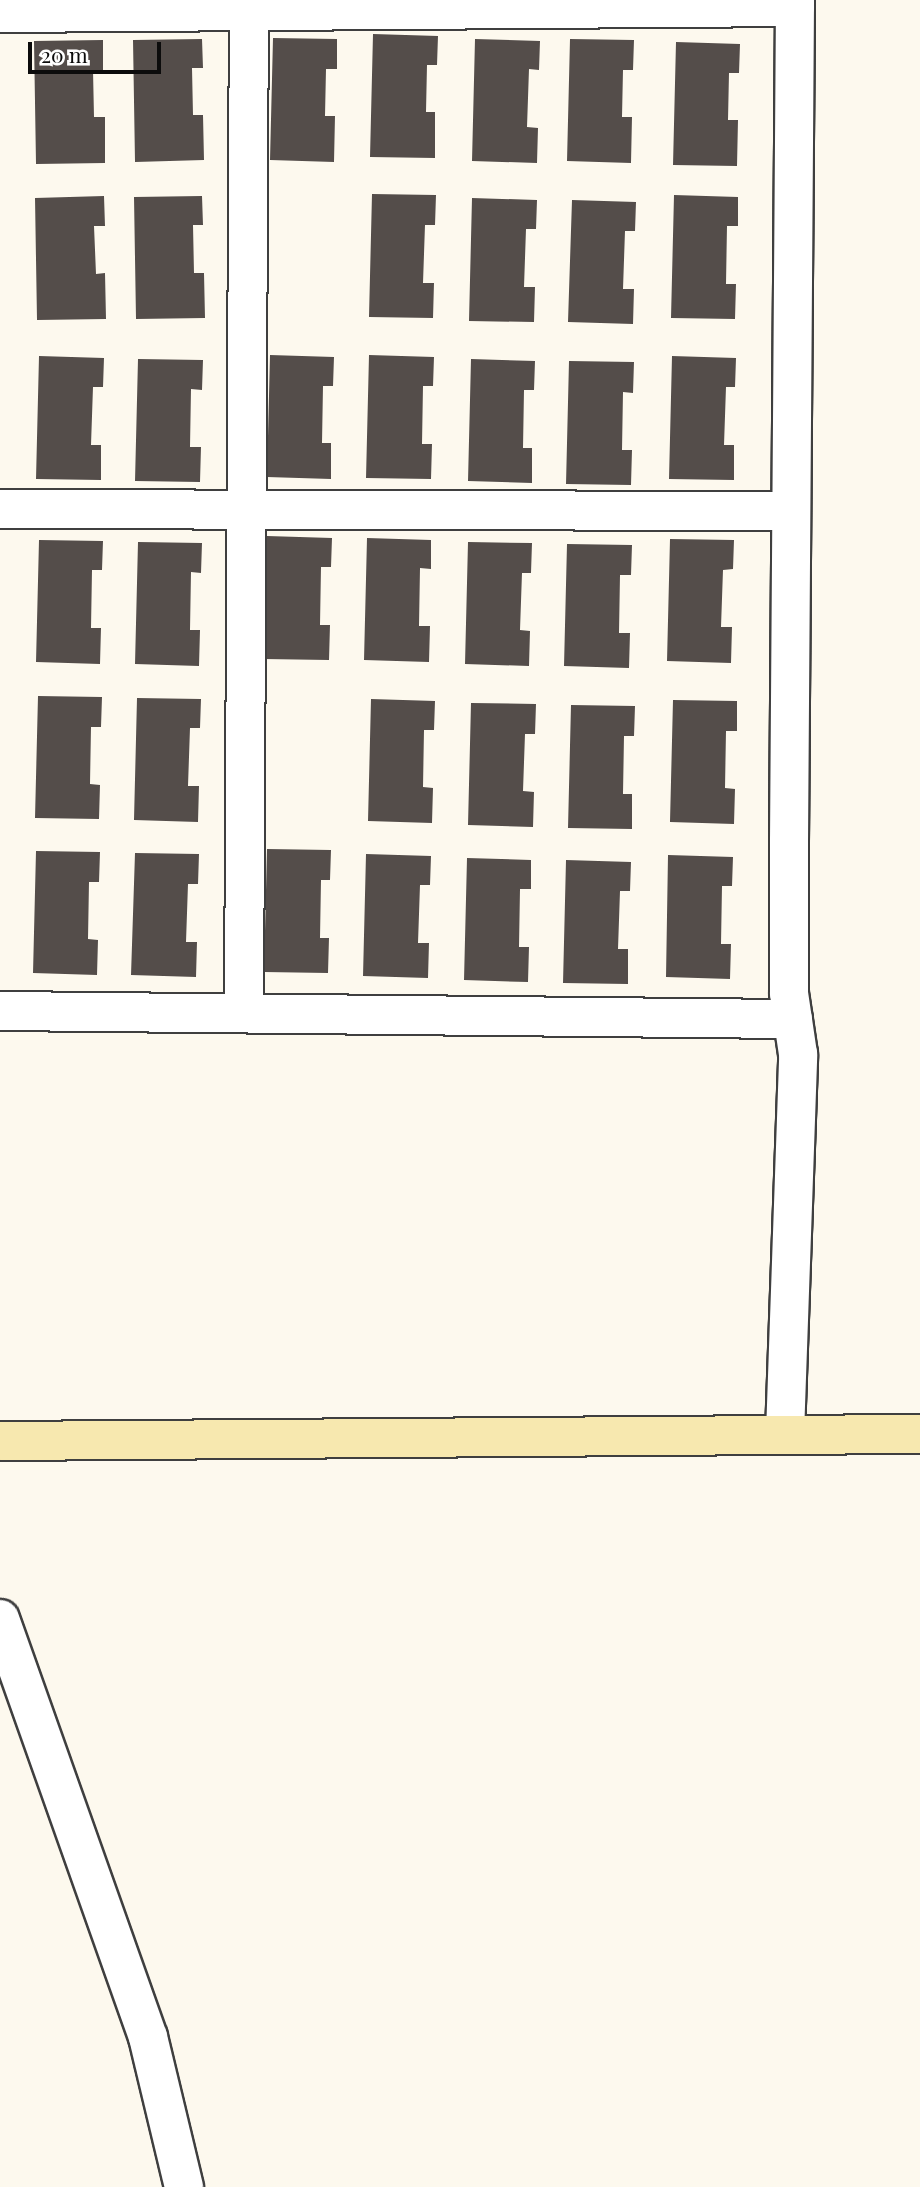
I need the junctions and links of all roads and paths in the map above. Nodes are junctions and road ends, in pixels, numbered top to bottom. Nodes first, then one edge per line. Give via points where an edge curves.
1 (795, 3) edge
2 (249, 5) edge
3 (0, 13) edge
4 (0, 509) edge
5 (247, 510) junction
6 (788, 511) junction
7 (0, 1011) edge
8 (244, 1013) junction
9 (793, 1019) junction
10 (785, 1434) junction
11 (920, 1434) edge
12 (0, 1441) edge
13 (0, 1619) edge
14 (184, 2187) edge

1 - 2 street
1 - 6 street
2 - 3 street
2 - 5 street
4 - 5 street
5 - 6 street
5 - 8 street
6 - 9 street
7 - 8 street
8 - 9 street
9 - 10 street via 798,1054
10 - 11 main road
10 - 12 main road
13 - 14 street via 148,2038

